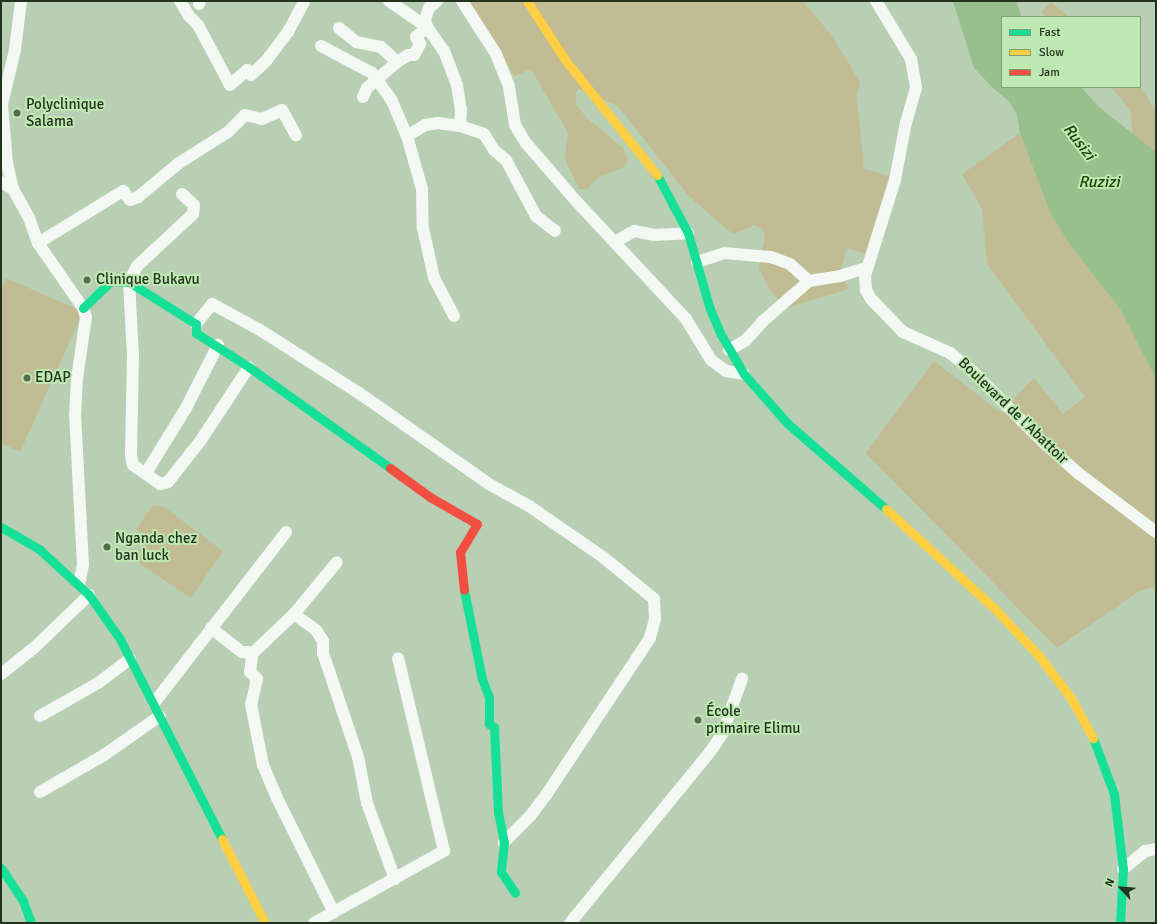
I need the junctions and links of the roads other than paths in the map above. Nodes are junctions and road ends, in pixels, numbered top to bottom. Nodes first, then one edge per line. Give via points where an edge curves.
1 (21, 1) edge
2 (180, 1) edge
3 (389, 1) edge
4 (462, 1) edge
5 (527, 1) edge
6 (876, 1) edge
7 (304, 2) dead end
8 (430, 3) edge
9 (427, 27) junction
10 (339, 28) dead end
11 (321, 46) dead end
12 (397, 62) junction
13 (376, 80) junction
14 (363, 97) dead end
15 (2, 106) edge
16 (460, 126) junction
17 (296, 135) dead end
18 (407, 136) junction
19 (1, 182) edge
20 (13, 189) junction
21 (182, 194) dead end
22 (555, 231) dead end
23 (688, 233) junction
24 (615, 242) junction
25 (38, 243) junction
26 (697, 262) junction
27 (867, 268) junction
28 (809, 281) junction
29 (129, 282) junction
30 (83, 308) junction
31 (454, 316) dead end
32 (196, 324) junction
33 (218, 345) junction
34 (729, 350) junction
35 (249, 367) junction
36 (744, 374) junction
37 (146, 473) junction
38 (1, 526) edge
39 (286, 532) dead end
40 (1156, 532) edge
41 (337, 562) dead end
42 (79, 584) junction
43 (89, 595) junction
44 (294, 614) junction
45 (211, 628) junction
46 (248, 653) junction
47 (398, 658) dead end
48 (130, 659) junction
49 (1, 674) edge
50 (742, 679) dead end
51 (154, 703) junction
52 (40, 716) dead end
53 (160, 716) junction
54 (40, 792) dead end
55 (504, 842) junction
56 (1156, 849) edge
57 (1, 868) edge
58 (1123, 869) junction
59 (395, 880) junction
60 (515, 893) dead end
61 (334, 913) junction
62 (31, 923) edge
63 (265, 923) edge
64 (314, 923) edge
65 (570, 923) edge
66 (1120, 923) edge

1 - 15 street via 15,50
2 - 7 street via 198,25 230,85 247,70 251,75 266,61 288,32
3 - 9 street
4 - 24 street via 496,54 509,87 515,125 526,143
5 - 23 street via 566,61 657,175
6 - 27 street, Boulevard de l'Abattoir via 911,59 916,88 906,122 895,180
8 - 9 street via 425,20
9 - 12 street via 416,37 420,44 414,55 408,54
9 - 16 street via 444,50 451,68 461,109
10 - 12 street via 356,42 381,47
11 - 13 street via 372,73
12 - 13 street
13 - 14 street via 367,88
13 - 18 street via 392,101
15 - 20 street via 7,163
16 - 18 street via 446,123 425,125
16 - 22 street via 486,136 494,150 506,160 533,211
17 - 25 street via 282,110 262,118 245,115 228,132 179,163 138,197 130,200 123,192
18 - 31 street via 422,189 425,242 434,278
19 - 20 street
20 - 25 street via 29,218
21 - 29 street via 194,205 193,214 137,266
23 - 24 street via 655,235 634,231
23 - 26 street
24 - 36 street via 686,319 711,360 726,370
25 - 30 street
26 - 28 street via 724,253 771,257 790,264
26 - 34 street via 710,309
27 - 28 street
27 - 40 street, Boulevard de l'Abattoir via 866,290 871,299 903,332 950,353 970,368 1043,442 1078,473
28 - 34 street via 762,322 746,340
29 - 30 street via 110,281
29 - 32 street
29 - 37 street via 133,357 131,455 133,466
30 - 42 street via 86,326 77,379 75,413 83,565
32 - 33 street via 196,333
32 - 55 street via 212,304 260,330 358,393 489,484 529,506 603,557 654,599 655,619 650,638 546,796
33 - 35 street
33 - 37 street via 186,408
34 - 36 street
35 - 37 street via 201,440 168,482 160,484
35 - 55 street via 430,497 477,524 460,552 460,568 482,679 489,697 498,812
36 - 58 street via 787,423 958,573 1039,656 1071,698 1093,738 1114,794
38 - 42 street via 39,549
39 - 45 street
41 - 44 street
42 - 43 street
43 - 48 street
43 - 49 street via 35,647
44 - 46 street via 254,652
44 - 59 street via 316,630 323,641 323,653 358,757 367,802
45 - 46 street via 242,652
45 - 51 street
46 - 61 street via 252,658 250,672 257,679 250,704 263,765
47 - 59 street via 444,846 442,854
48 - 51 street
48 - 52 street via 98,683
50 - 65 street via 722,734 710,752
51 - 53 street
53 - 54 street via 104,755
53 - 63 street
55 - 60 street via 501,872
56 - 58 street via 1145,851
57 - 62 street via 22,901
58 - 66 street
59 - 61 street
61 - 64 street

